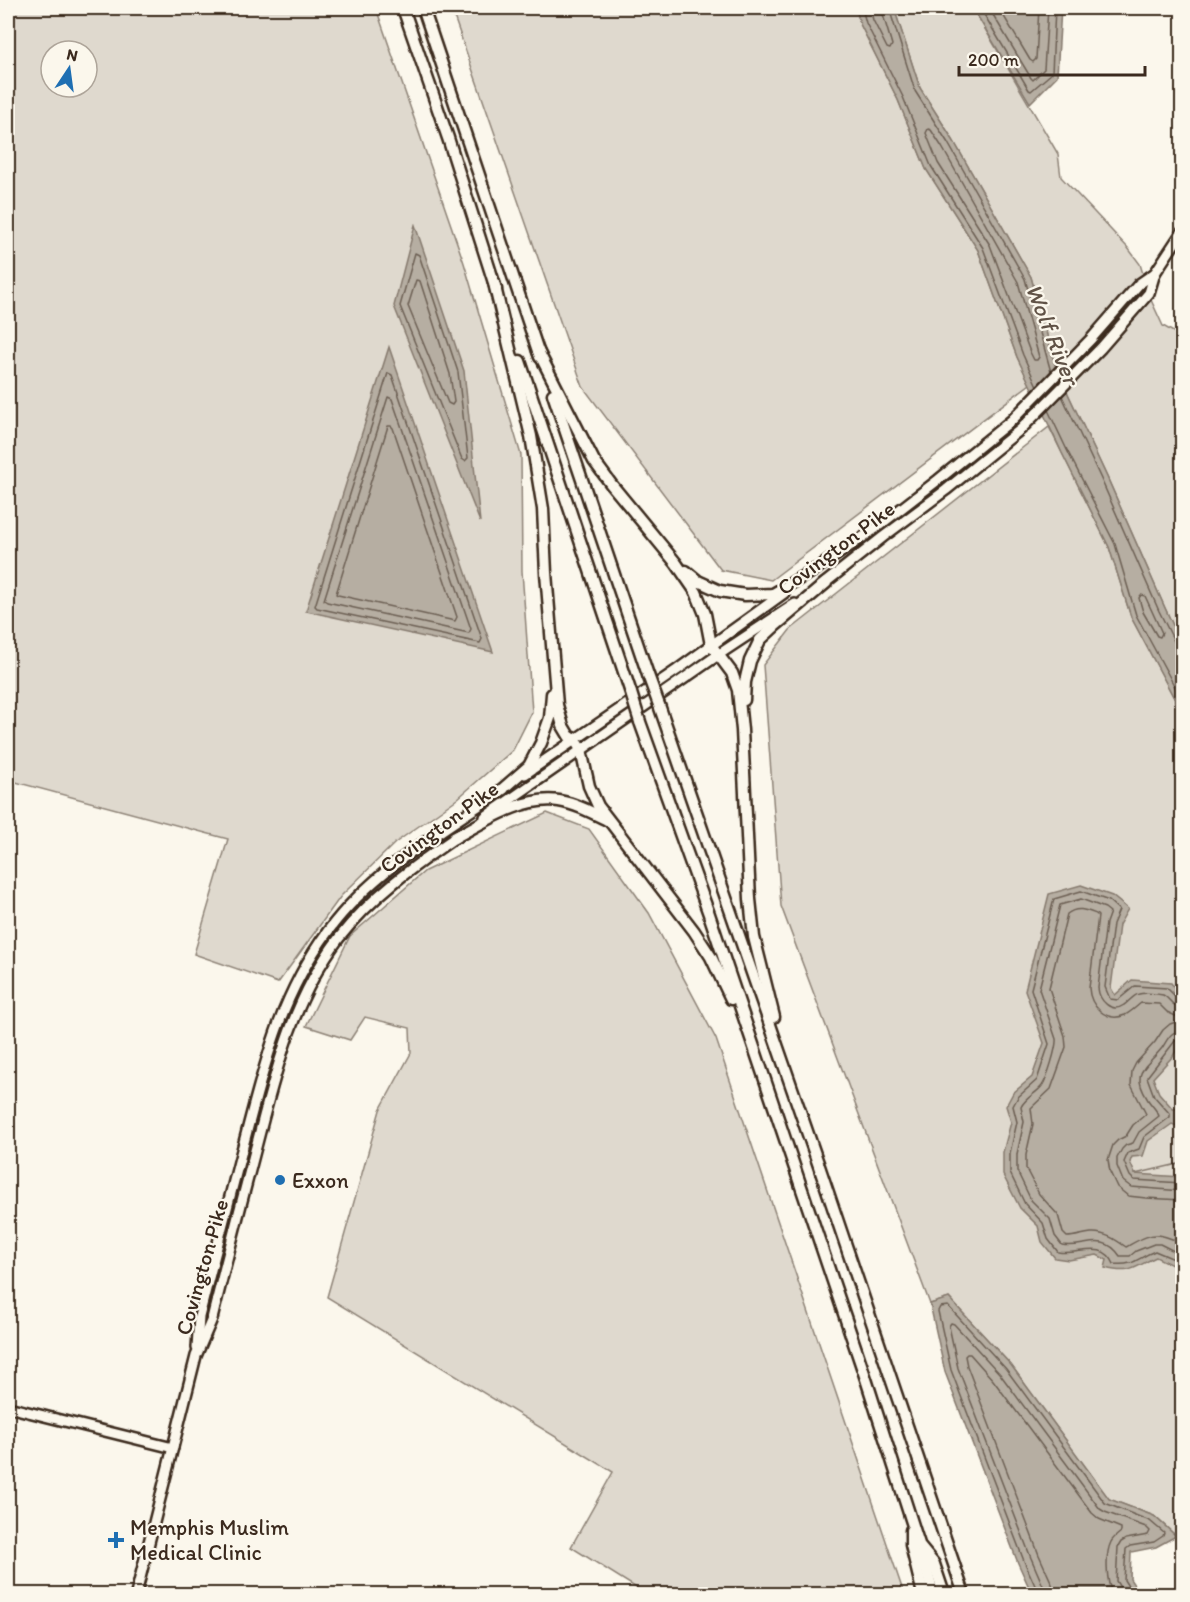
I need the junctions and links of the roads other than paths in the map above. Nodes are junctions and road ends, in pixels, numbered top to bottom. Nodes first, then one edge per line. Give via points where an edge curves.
1 (403, 8) edge
2 (423, 8) edge
3 (1182, 232) edge
4 (1155, 273) junction
5 (494, 283) junction
6 (538, 351) junction
7 (676, 563) junction
8 (814, 570) junction
9 (826, 584) junction
10 (715, 650) junction
11 (554, 667) junction
12 (742, 730) junction
13 (578, 745) junction
14 (498, 793) junction
15 (609, 822) junction
16 (454, 838) junction
17 (757, 1057) junction
18 (789, 1082) junction
19 (196, 1356) junction
20 (8, 1407) edge
21 (173, 1448) junction
22 (910, 1515) junction
23 (920, 1547) junction
24 (136, 1594) edge
25 (923, 1594) edge
26 (933, 1594) edge
27 (944, 1594) edge
28 (964, 1594) edge

1 - 5 highway
2 - 6 highway
3 - 4 main road, Covington Pike
4 - 8 main road, Covington Pike via 1139,284 1092,339 1012,420 876,528
4 - 9 main road, Covington Pike via 1149,292 1101,348 1021,429
5 - 11 highway via 538,475
5 - 17 highway, bridge via 640,722
6 - 7 highway via 594,461
6 - 18 highway, bridge
7 - 8 highway via 705,585 745,595 773,594
7 - 10 highway via 696,592
8 - 10 main road, Covington Pike
9 - 10 main road, Covington Pike
9 - 12 highway via 760,640 745,682
10 - 12 highway via 732,673 738,690
10 - 13 main road, Covington Pike
11 - 13 highway via 563,726
11 - 14 highway via 550,718 541,743 529,766
12 - 18 highway via 754,937
13 - 14 main road, Covington Pike
13 - 15 highway via 589,786
13 - 16 main road, Covington Pike
14 - 19 main road, Covington Pike via 418,847 355,900 328,931 294,986 266,1057 199,1317
15 - 16 highway via 559,801 535,801
15 - 17 highway via 705,948
16 - 19 main road, Covington Pike via 425,857 364,909 339,939 306,992 278,1061 212,1319
17 - 22 highway
18 - 28 highway
19 - 21 main road
20 - 21 main road
21 - 24 main road
22 - 23 highway
22 - 25 highway via 911,1545
23 - 26 highway
23 - 27 highway via 934,1564

